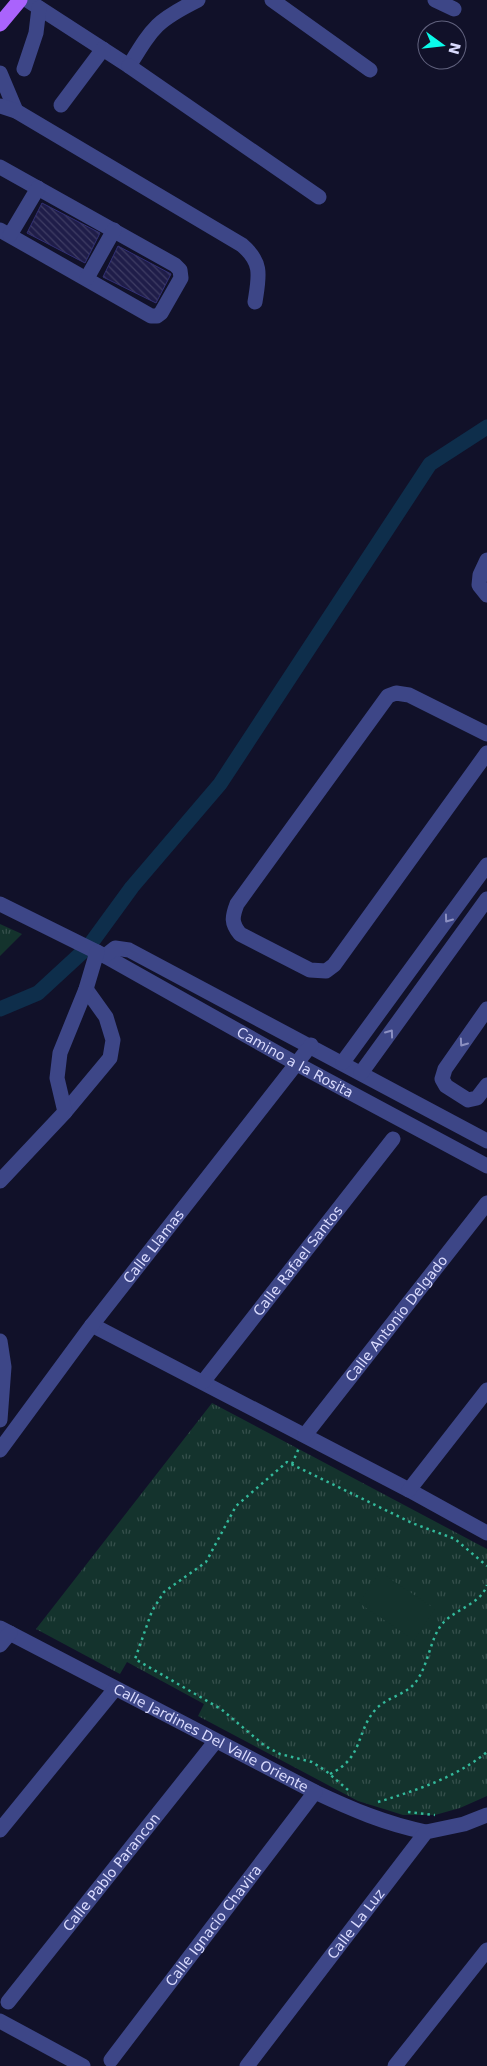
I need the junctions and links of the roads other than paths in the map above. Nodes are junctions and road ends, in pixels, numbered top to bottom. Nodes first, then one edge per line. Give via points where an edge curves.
1 (20, 0) edge
2 (198, 0) edge
3 (272, 0) edge
4 (435, 0) edge
5 (33, 4) edge
6 (454, 9) dead end
7 (0, 24) edge
8 (103, 49) junction
9 (129, 66) junction
10 (24, 69) dead end
11 (370, 70) dead end
12 (0, 73) edge
13 (61, 105) dead end
14 (0, 106) edge
15 (16, 112) junction
16 (1, 163) edge
17 (38, 188) junction
18 (319, 197) dead end
19 (114, 230) junction
20 (5, 232) edge
21 (87, 278) junction
22 (255, 302) dead end
23 (487, 560) edge
24 (487, 595) edge
25 (487, 734) edge
26 (487, 753) edge
27 (487, 866) edge
28 (468, 892) junction
29 (485, 901) edge
30 (0, 904) edge
31 (97, 952) junction
32 (86, 989) junction
33 (487, 1009) edge
34 (312, 1045) junction
35 (343, 1062) junction
36 (297, 1064) junction
37 (361, 1073) junction
38 (487, 1085) edge
39 (65, 1112) junction
40 (393, 1139) dead end
41 (487, 1141) edge
42 (487, 1166) edge
43 (0, 1181) edge
44 (487, 1203) edge
45 (92, 1325) junction
46 (0, 1341) edge
47 (203, 1382) junction
48 (487, 1390) edge
49 (0, 1420) edge
50 (0, 1424) edge
51 (12, 1434) junction
52 (305, 1435) junction
53 (0, 1450) edge
54 (410, 1490) junction
55 (487, 1533) edge
56 (3, 1635) edge
57 (115, 1689) junction
58 (215, 1742) junction
59 (314, 1792) junction
60 (487, 1816) edge
61 (0, 1830) edge
62 (426, 1832) junction
63 (487, 1950) edge
64 (8, 2002) dead end
65 (0, 2021) edge
66 (111, 2060) dead end
67 (83, 2066) edge
68 (247, 2066) edge
69 (394, 2066) edge

1 - 7 main road
2 - 9 street via 164,18 152,29
3 - 11 street
4 - 6 street
5 - 8 street
5 - 10 street via 36,33
8 - 9 street
8 - 13 street
9 - 18 street
12 - 15 street
14 - 15 street
15 - 22 street via 242,245 253,255 258,267
16 - 17 street
17 - 19 street
17 - 20 street
19 - 21 street
19 - 21 street via 175,266 180,270 181,278 161,313 156,316
20 - 21 street
23 - 24 street via 479,585
25 - 26 street via 409,694 388,696 236,904 233,925 240,934 310,970 326,971
27 - 28 street
28 - 29 street
28 -> 35 street
37 -> 29 street
30 - 31 street, Camino a la Rosita
31 - 32 street
31 - 34 street, Camino a la Rosita via 115,948 130,950
31 - 36 street, Camino a la Rosita
32 - 39 street via 60,1053 57,1078
32 - 39 street via 106,1017 114,1040 110,1058
33 -> 38 street via 445,1069 442,1079 446,1086 468,1100 477,1098
34 - 35 street, Camino a la Rosita
34 - 36 street, Calle Llamas
35 - 37 street, Camino a la Rosita
36 - 42 street, Camino a la Rosita
36 - 45 street, Calle Llamas
37 - 41 street, Camino a la Rosita
39 - 43 street
40 - 47 street, Calle Rafael Santos
44 - 52 street, Calle Antonio Delgado
45 - 47 street
45 - 51 street, Calle Llamas
46 - 49 street via 4,1367
47 - 52 street
48 - 54 street
50 - 51 street
51 - 53 street, Calle Llamas
52 - 54 street
54 - 55 street
56 - 57 street, Calle Jardines Del Valle Oriente
57 - 58 street, Calle Jardines Del Valle Oriente
57 - 61 street
58 - 59 street, Calle Jardines Del Valle Oriente
58 - 64 street, Calle Pablo Parancon
59 - 62 street, Calle Jardines Del Valle Oriente via 367,1816
59 - 66 street, Calle Ignacio Chavira
60 - 62 street
62 - 68 street, Calle La Luz
63 - 69 street
65 - 67 street

